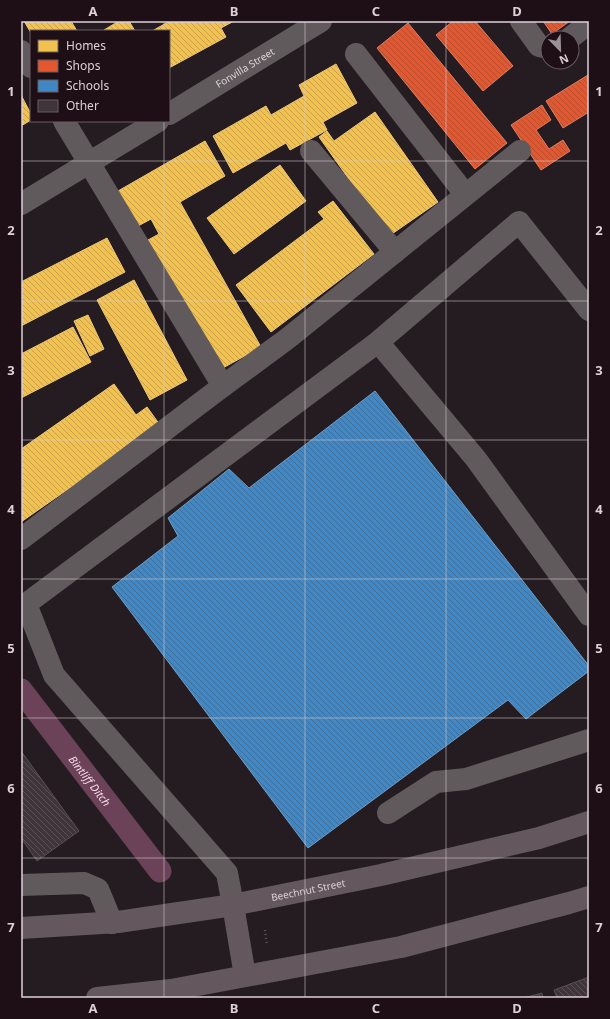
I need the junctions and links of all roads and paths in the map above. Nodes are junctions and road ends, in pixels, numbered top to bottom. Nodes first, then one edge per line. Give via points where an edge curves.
1 (321, 21) edge
2 (521, 21) edge
3 (589, 23) edge
4 (580, 30) edge
5 (540, 46) edge
6 (21, 51) edge
7 (356, 54) dead end
8 (30, 65) edge
9 (170, 113) edge
10 (65, 122) edge
11 (156, 122) edge
12 (311, 151) dead end
13 (520, 151) dead end
14 (89, 163) junction
15 (465, 194) junction
16 (21, 204) edge
17 (394, 252) junction
18 (589, 310) edge
19 (378, 342) junction
20 (223, 386) junction
21 (21, 539) edge
22 (589, 615) edge
23 (589, 740) edge
24 (388, 813) dead end
25 (589, 822) edge
26 (21, 885) edge
27 (589, 897) edge
28 (232, 905) junction
29 (112, 922) junction
30 (21, 928) edge
31 (265, 930) dead end
32 (268, 946) dead end
33 (245, 976) junction
34 (97, 998) edge

1 - 9 street, Fonvilla Street
2 - 5 street
3 - 4 street
6 - 8 street
7 - 15 street
10 - 14 street
11 - 14 street
12 - 17 street
13 - 15 street
14 - 16 street
14 - 20 street
15 - 17 street
17 - 20 street via 287,339
18 - 19 street via 518,222
19 - 22 street via 476,458
19 - 28 street via 26,604 54,675 227,873
20 - 21 street
23 - 24 street via 466,779 436,782
25 - 28 main road, Beechnut Street via 539,838 381,875
26 - 29 street via 84,883 98,889
27 - 33 main road via 401,948
28 - 29 main road, Beechnut Street
28 - 33 main road
29 - 30 main road, Beechnut Street
31 - 32 path
33 - 34 main road via 171,990

